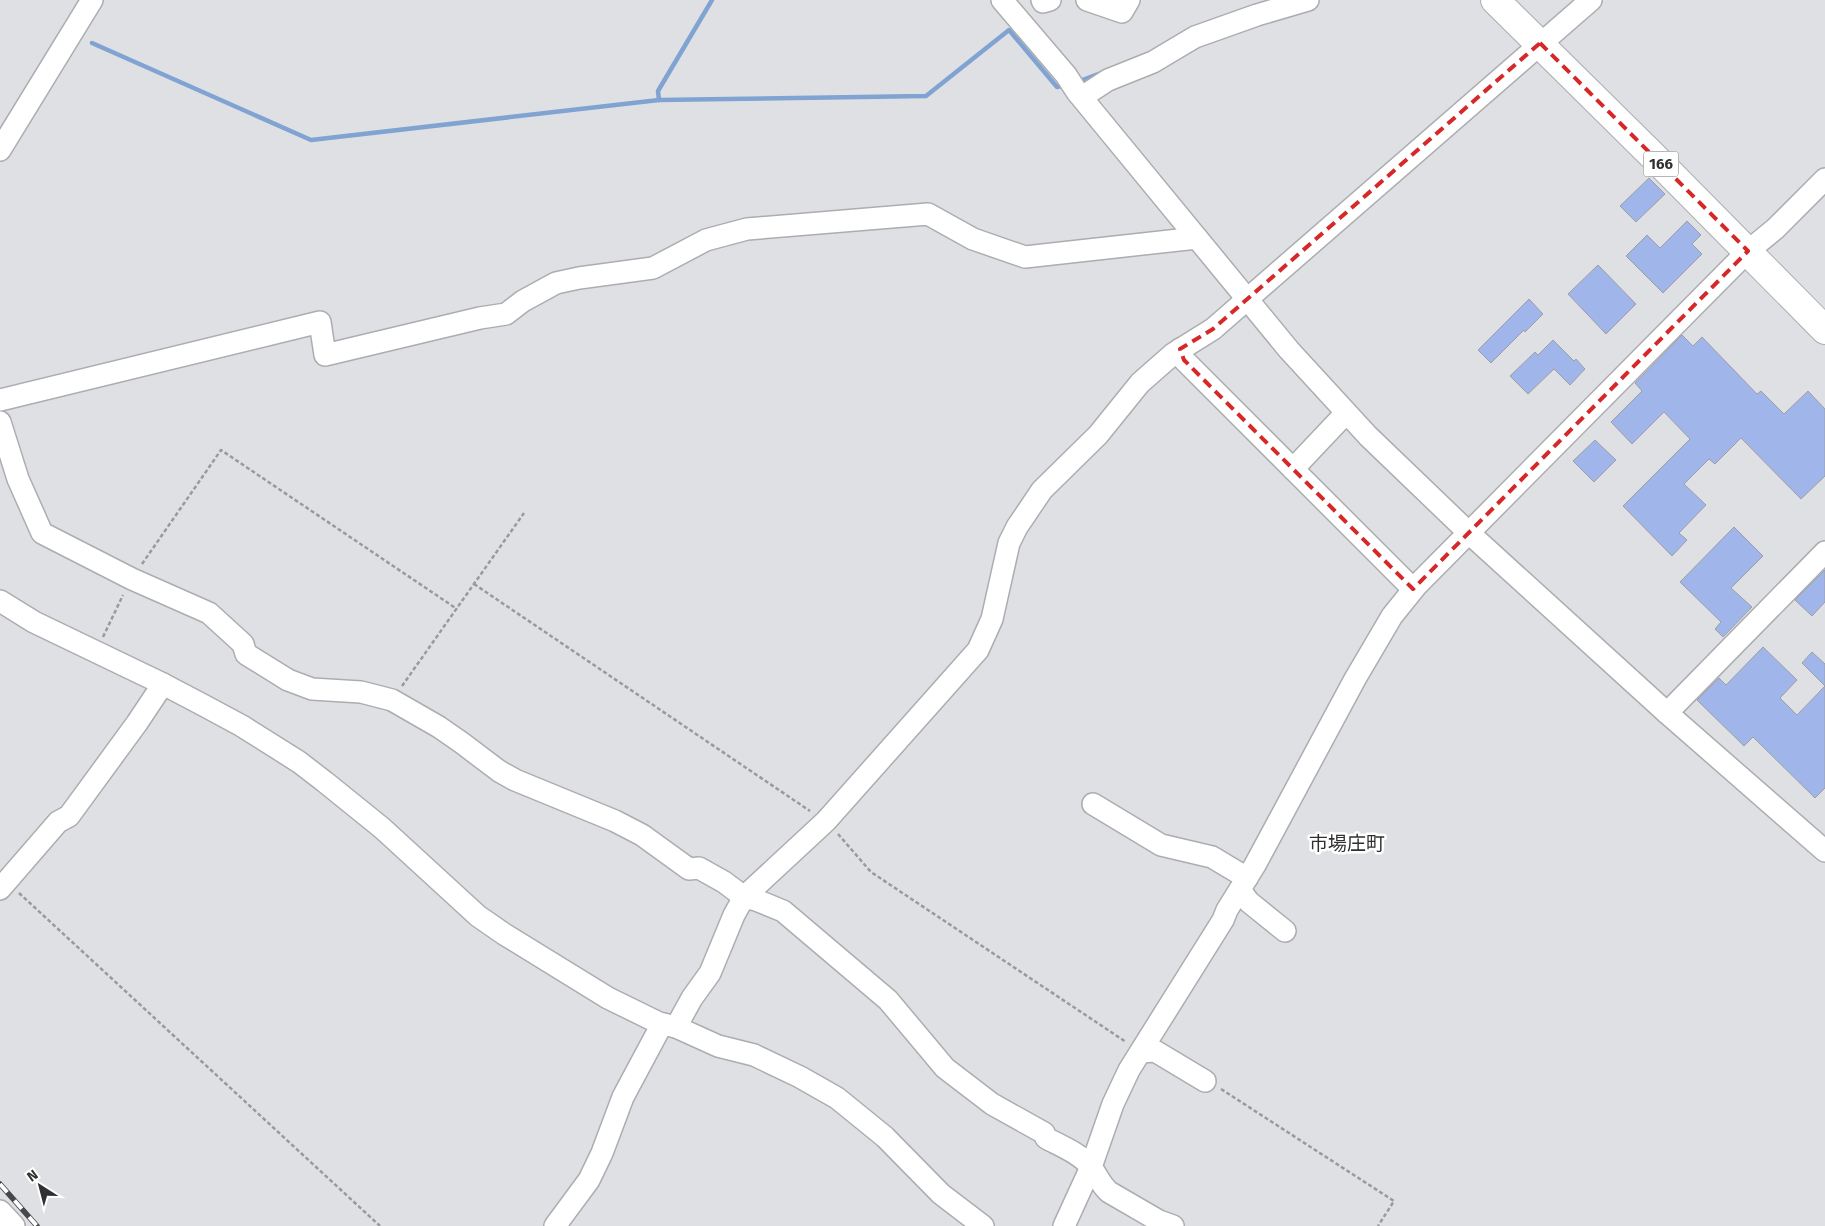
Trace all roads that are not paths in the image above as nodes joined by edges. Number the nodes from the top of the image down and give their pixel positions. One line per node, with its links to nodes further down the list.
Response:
1 (92, 0): 12 (street)
2 (1002, 0): 11 (street)
3 (1042, 0): 4 (street)
4 (1050, 0)
5 (1087, 0): 6 (street)
6 (1129, 0)
7 (1308, 0): 11 (street)
8 (1494, 0): 10 (highway, 166)
9 (1591, 0): 10 (street)
10 (1540, 43): 15 (highway, 166); 16 (street)
11 (1075, 88): 14 (street)
12 (0, 150)
13 (1825, 179): 15 (street)
14 (1197, 238): 16 (street); 19 (street)
15 (1748, 251): 17 (highway, 166); 23 (street)
16 (1247, 299): 18 (street); 20 (street)
17 (1825, 330)
18 (1180, 350): 22 (street); 33 (street)
19 (0, 400)
20 (1346, 413): 22 (street); 23 (street)
21 (0, 422): 33 (street)
22 (1293, 469): 25 (street)
23 (1468, 533): 25 (street); 28 (street)
24 (1825, 552): 28 (street)
25 (1413, 590): 32 (street)
26 (0, 601): 27 (street)
27 (162, 684): 31 (street); 35 (street)
28 (1667, 713): 30 (street)
29 (1093, 804): 32 (street)
30 (1825, 851)
31 (2, 882)
32 (1243, 884): 34 (street); 36 (street)
33 (744, 897): 35 (street); 38 (street)
34 (1285, 931)
35 (669, 1026): 41 (street); 42 (street)
36 (1141, 1052): 37 (street); 38 (street)
37 (1205, 1082)
38 (1092, 1167): 43 (street); 44 (street)
39 (0, 1211): 40 (street)
40 (14, 1226)
41 (554, 1226)
42 (983, 1226)
43 (1064, 1226)
44 (1173, 1226)

